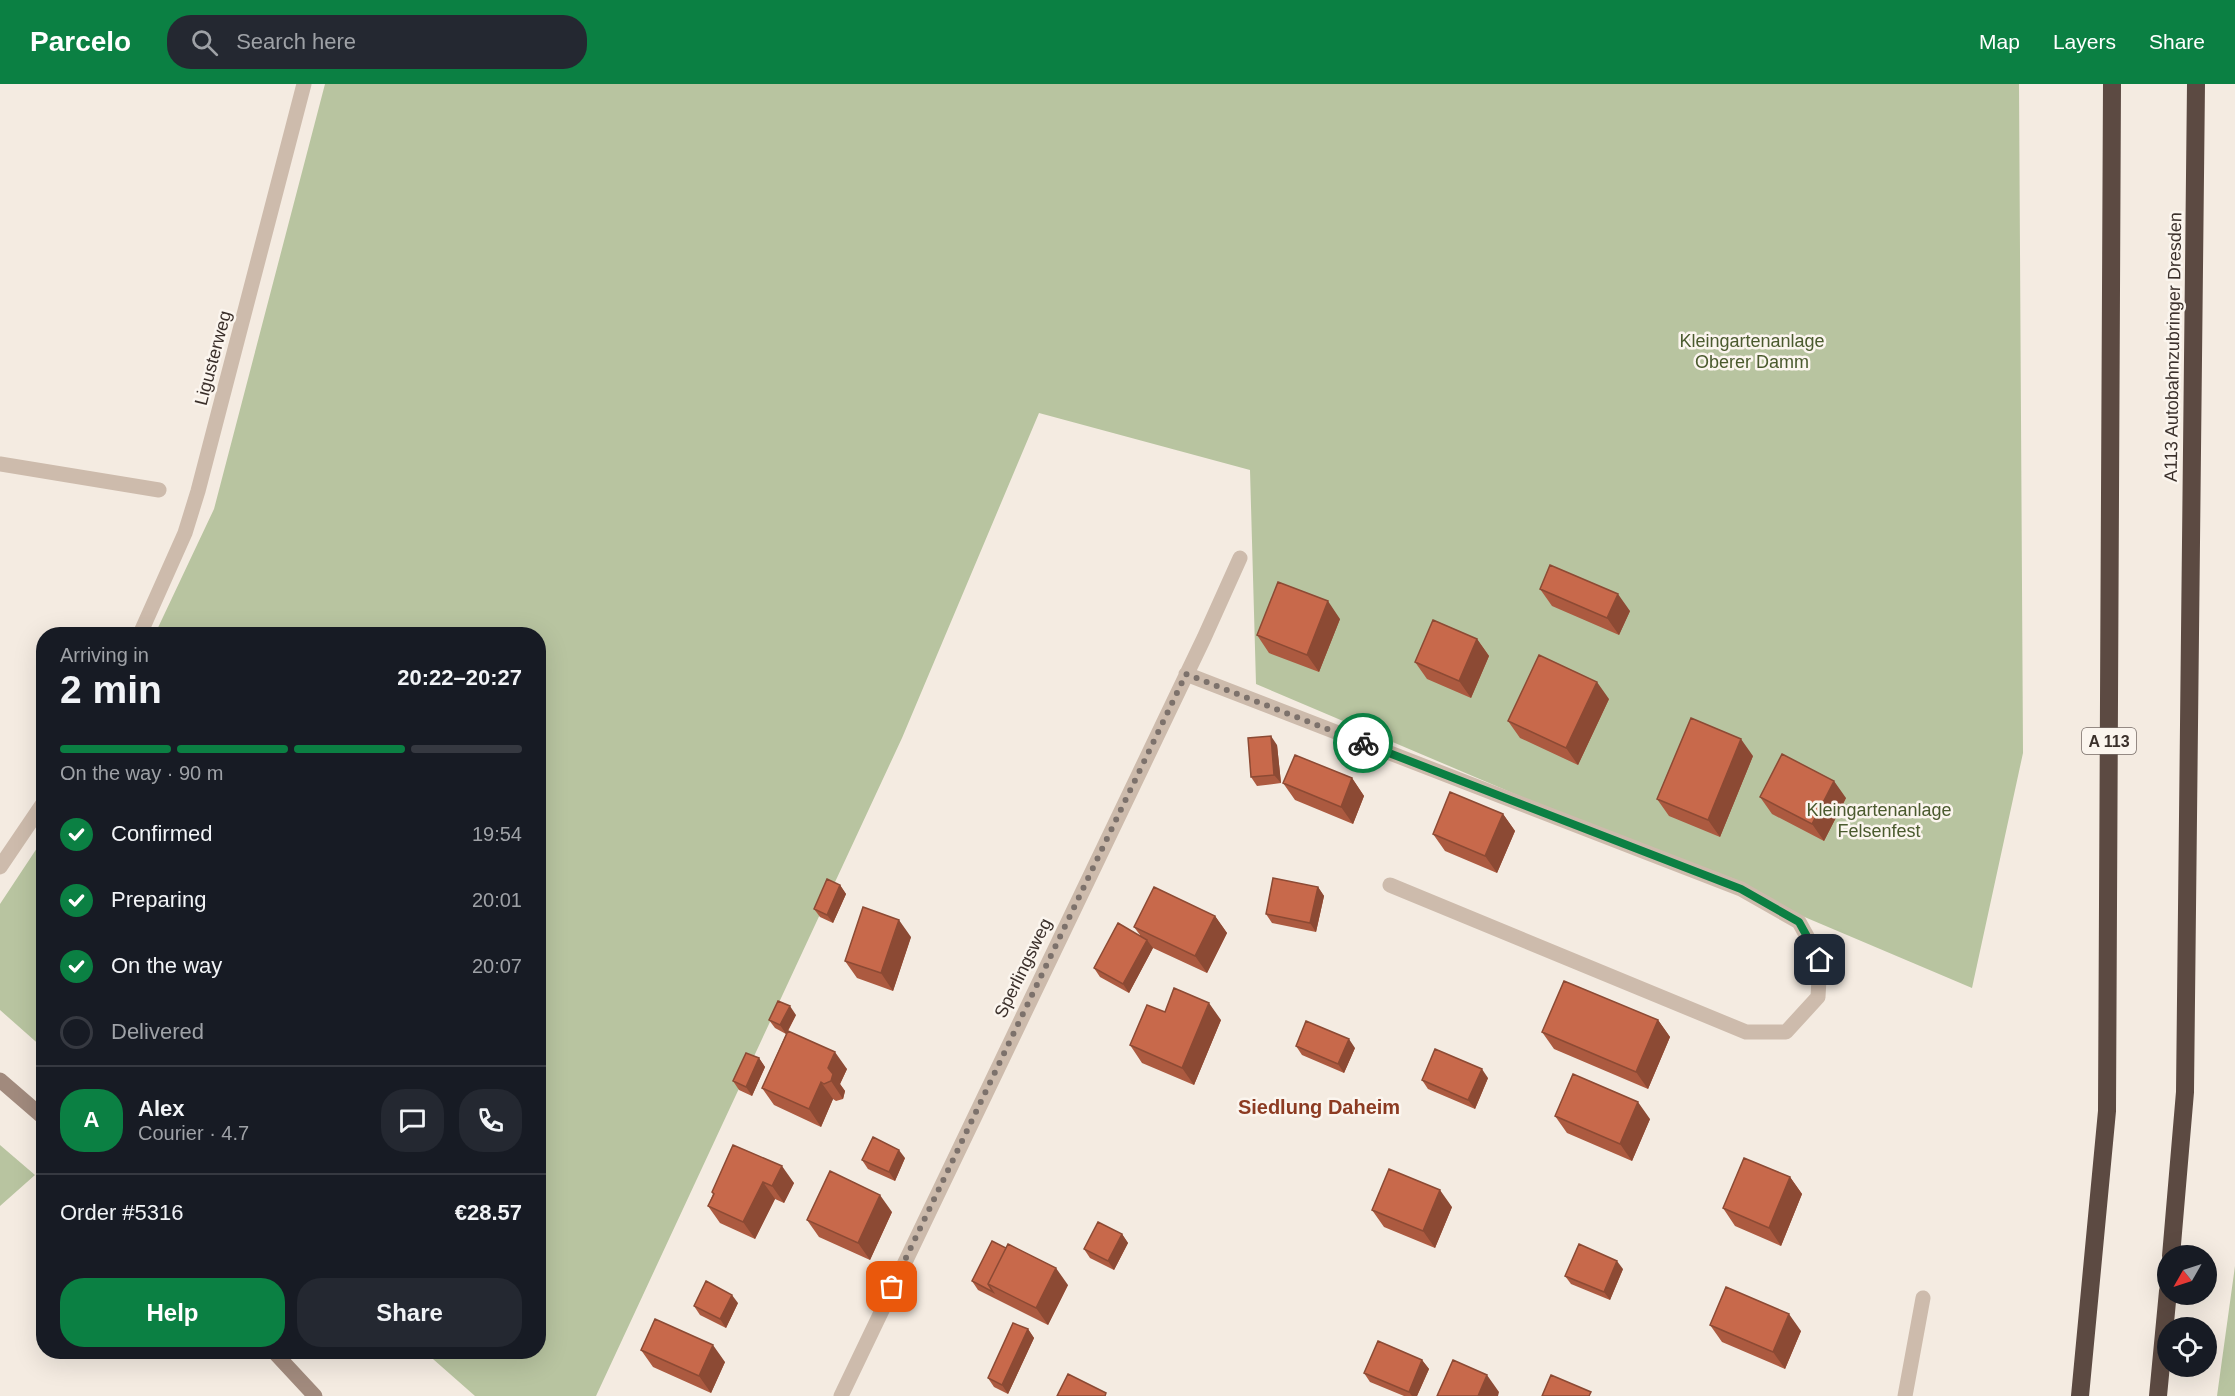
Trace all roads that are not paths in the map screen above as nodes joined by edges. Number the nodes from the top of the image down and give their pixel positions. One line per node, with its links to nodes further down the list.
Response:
1 (304, 84): 7 (street, Ligusterweg)
2 (2112, 84): 21 (highway, A 113)
3 (2196, 84): 14 (highway, A113 Autobahnzubringer Dresden)
4 (0, 465): 5 (street)
5 (159, 490)
6 (1240, 558): 8 (street, Sperlingsweg)
7 (143, 627)
8 (1186, 674): 11 (street); 19 (street, Sperlingsweg)
9 (36, 814): 10 (street)
10 (0, 867)
11 (1390, 885)
12 (0, 1080): 13 (main road)
13 (36, 1111)
14 (2172, 1245)
15 (1923, 1298): 20 (street)
16 (2167, 1305): 22 (highway)
17 (281, 1359): 18 (main road)
18 (315, 1396)
19 (841, 1396)
20 (1905, 1396)
21 (2080, 1396)
22 (2158, 1396)

